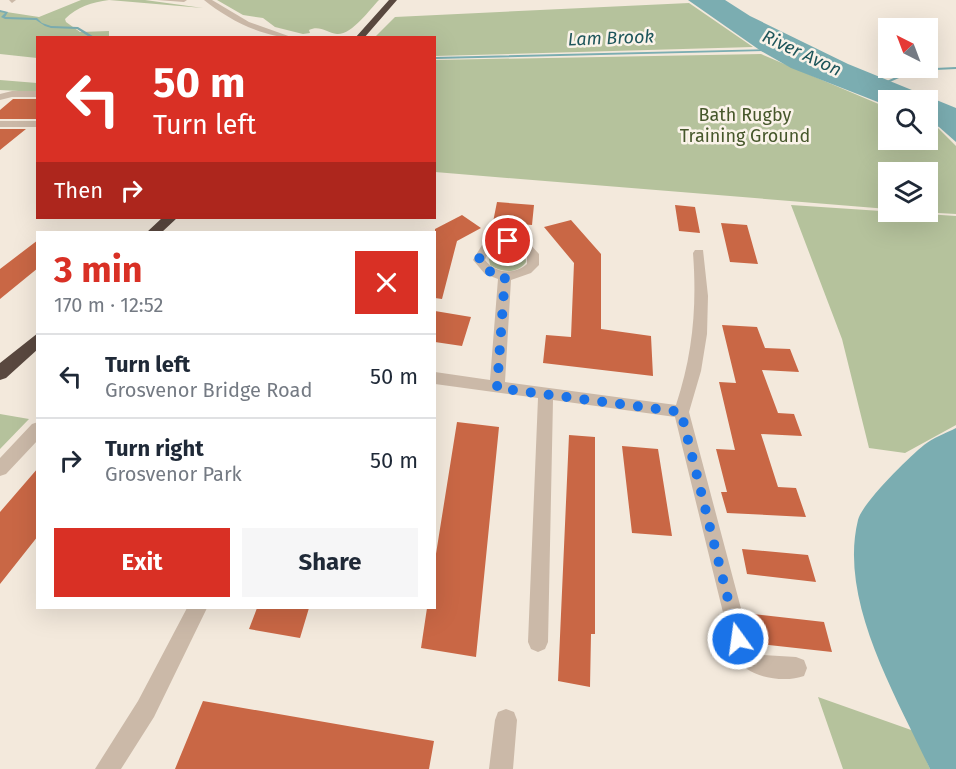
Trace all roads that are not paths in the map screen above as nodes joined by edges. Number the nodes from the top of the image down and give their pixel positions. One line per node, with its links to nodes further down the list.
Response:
1 (160, 0): 2 (street)
2 (184, 0)
3 (207, 0): 5 (street)
4 (393, 0): 6 (highway)
5 (285, 36)
6 (361, 36)
7 (36, 94): 8 (street)
8 (0, 97)
9 (1, 124): 10 (street)
10 (36, 124)
11 (169, 219): 12 (highway)
12 (155, 231)
13 (699, 253): 20 (street)
14 (505, 276): 18 (street)
15 (36, 341): 16 (highway)
16 (0, 373)
17 (436, 378): 18 (street)
18 (497, 388): 19 (street)
19 (546, 393): 20 (street); 24 (street)
20 (681, 412): 25 (street)
21 (36, 431): 22 (street)
22 (0, 469)
23 (196, 609): 27 (street)
24 (538, 642)
25 (796, 668)
26 (506, 720): 28 (street)
27 (106, 769)
28 (501, 769)

